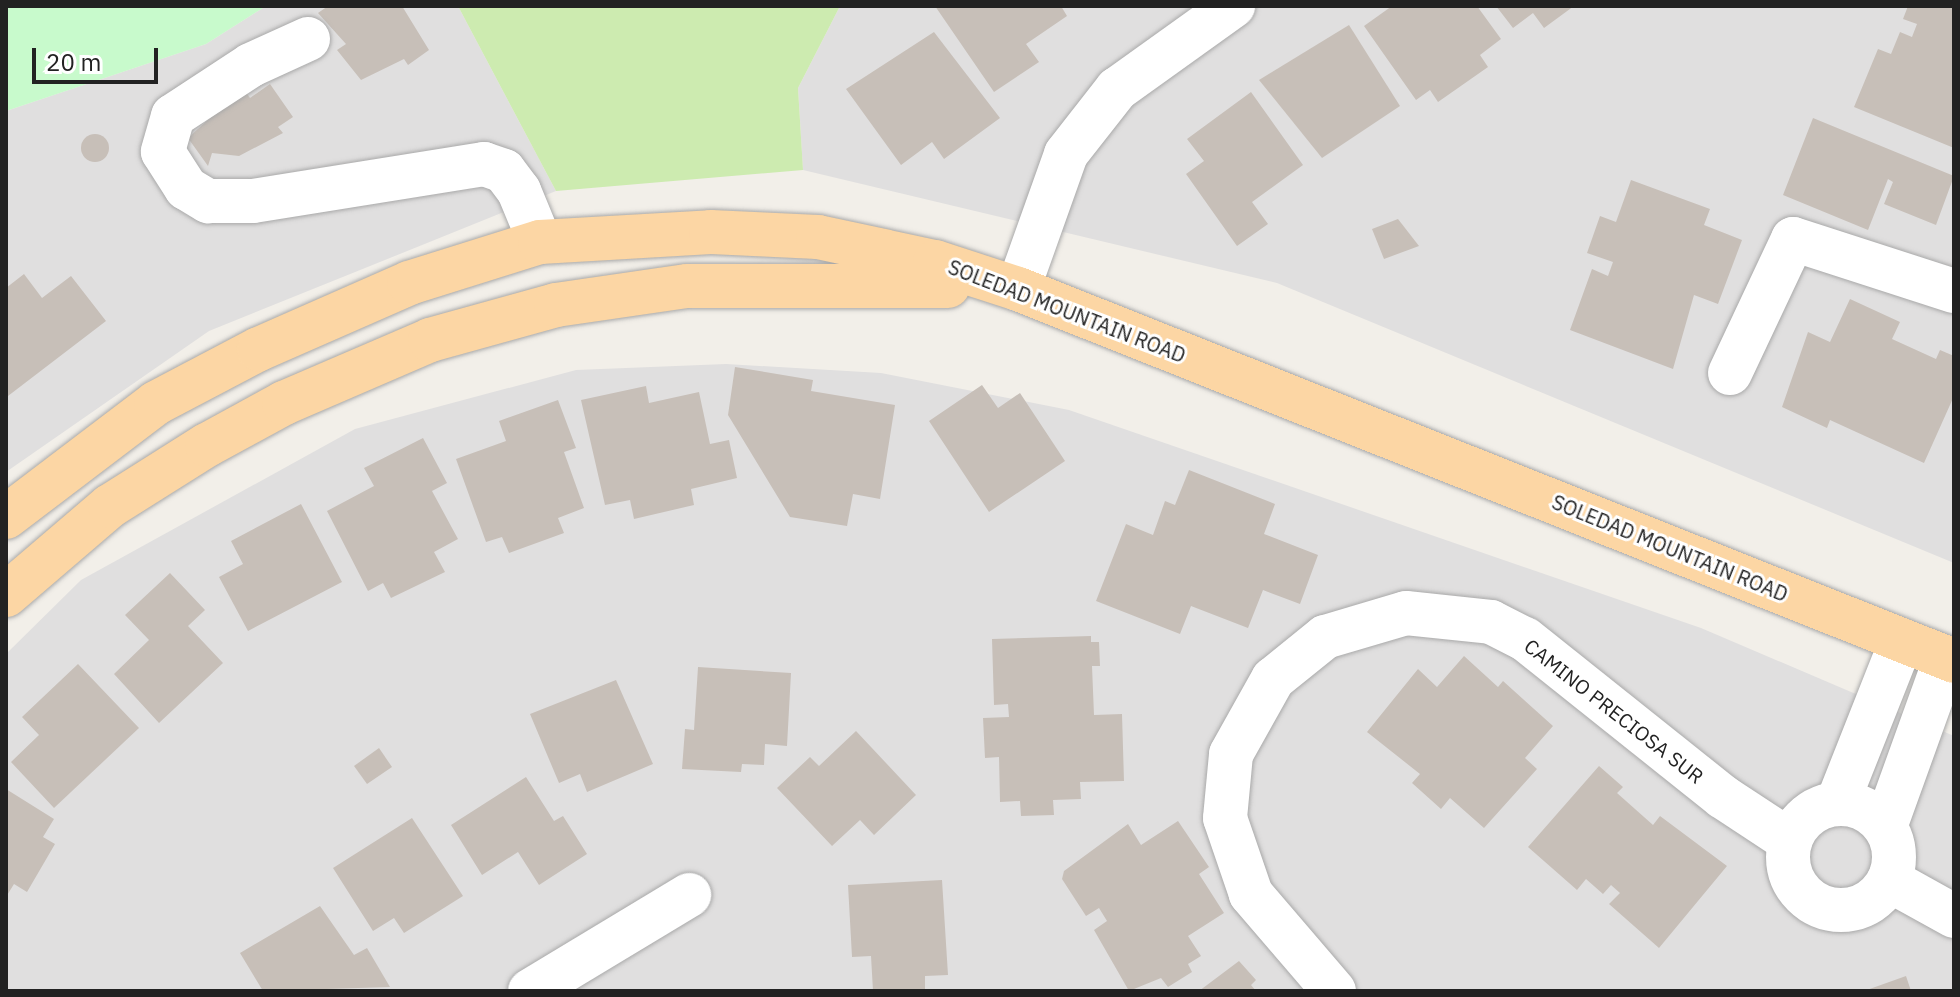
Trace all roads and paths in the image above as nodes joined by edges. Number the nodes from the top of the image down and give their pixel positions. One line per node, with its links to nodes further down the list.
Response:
1 (1233, 6): 5 (street)
2 (308, 39): 3 (street)
3 (540, 242): 5 (main road, SOLEDAD MOUNTAIN ROAD); 7 (main road, SOLEDAD MOUNTAIN ROAD)
4 (1952, 285): 6 (street)
5 (1018, 289): 8 (main road); 9 (main road, SOLEDAD MOUNTAIN ROAD)
6 (1730, 373)
7 (6, 517)
8 (6, 595)
9 (1902, 640): 10 (main road, SOLEDAD MOUNTAIN ROAD); 11 (street)
10 (1950, 659): 12 (street)
11 (1837, 804): 12 (street); 13 (street)
12 (1885, 827): 14 (street)
13 (1790, 841): 14 (street); 18 (street, CAMINO PRECIOSA SUR)
14 (1889, 880): 16 (street)
15 (689, 895): 17 (street)
16 (1954, 916)
17 (530, 991)
18 (1334, 991)

